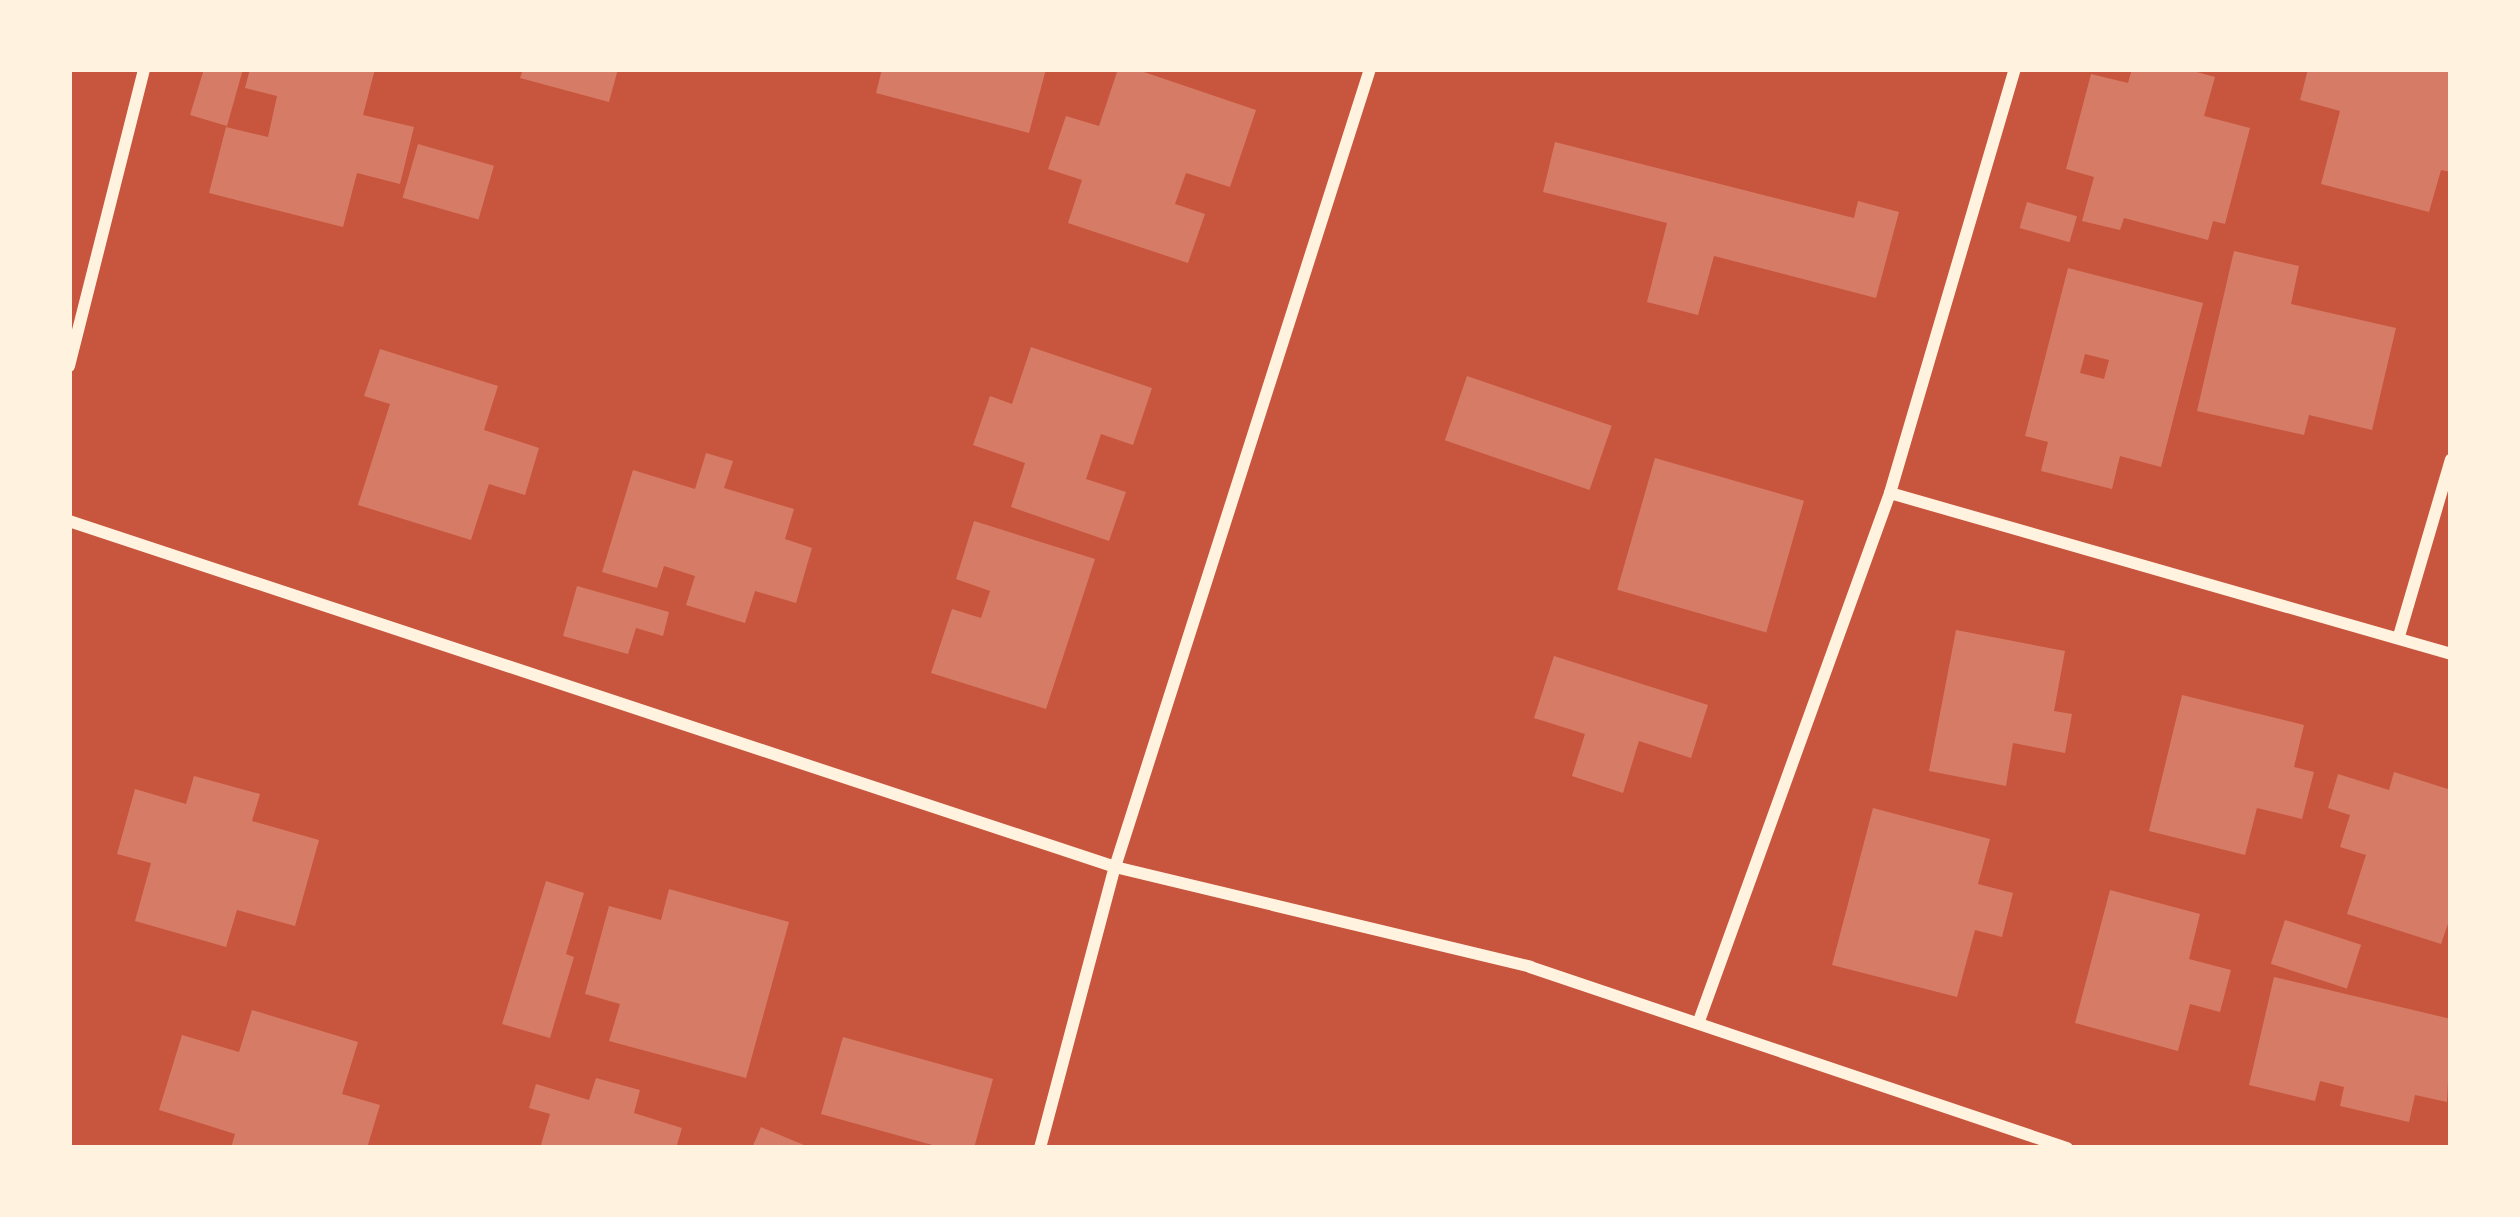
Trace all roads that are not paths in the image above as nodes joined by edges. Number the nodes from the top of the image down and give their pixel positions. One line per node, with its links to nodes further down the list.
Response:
1 (144, 69): 4 (street)
2 (1370, 69): 10 (street)
3 (2015, 69): 6 (street)
4 (69, 366)
5 (2451, 459): 8 (street)
6 (1890, 494): 8 (street); 11 (street)
7 (69, 520): 10 (street)
8 (2399, 636): 9 (street)
9 (2451, 654)
10 (1115, 867): 11 (street); 12 (street)
11 (1699, 1021): 13 (street)
12 (1040, 1148)
13 (2067, 1148)

